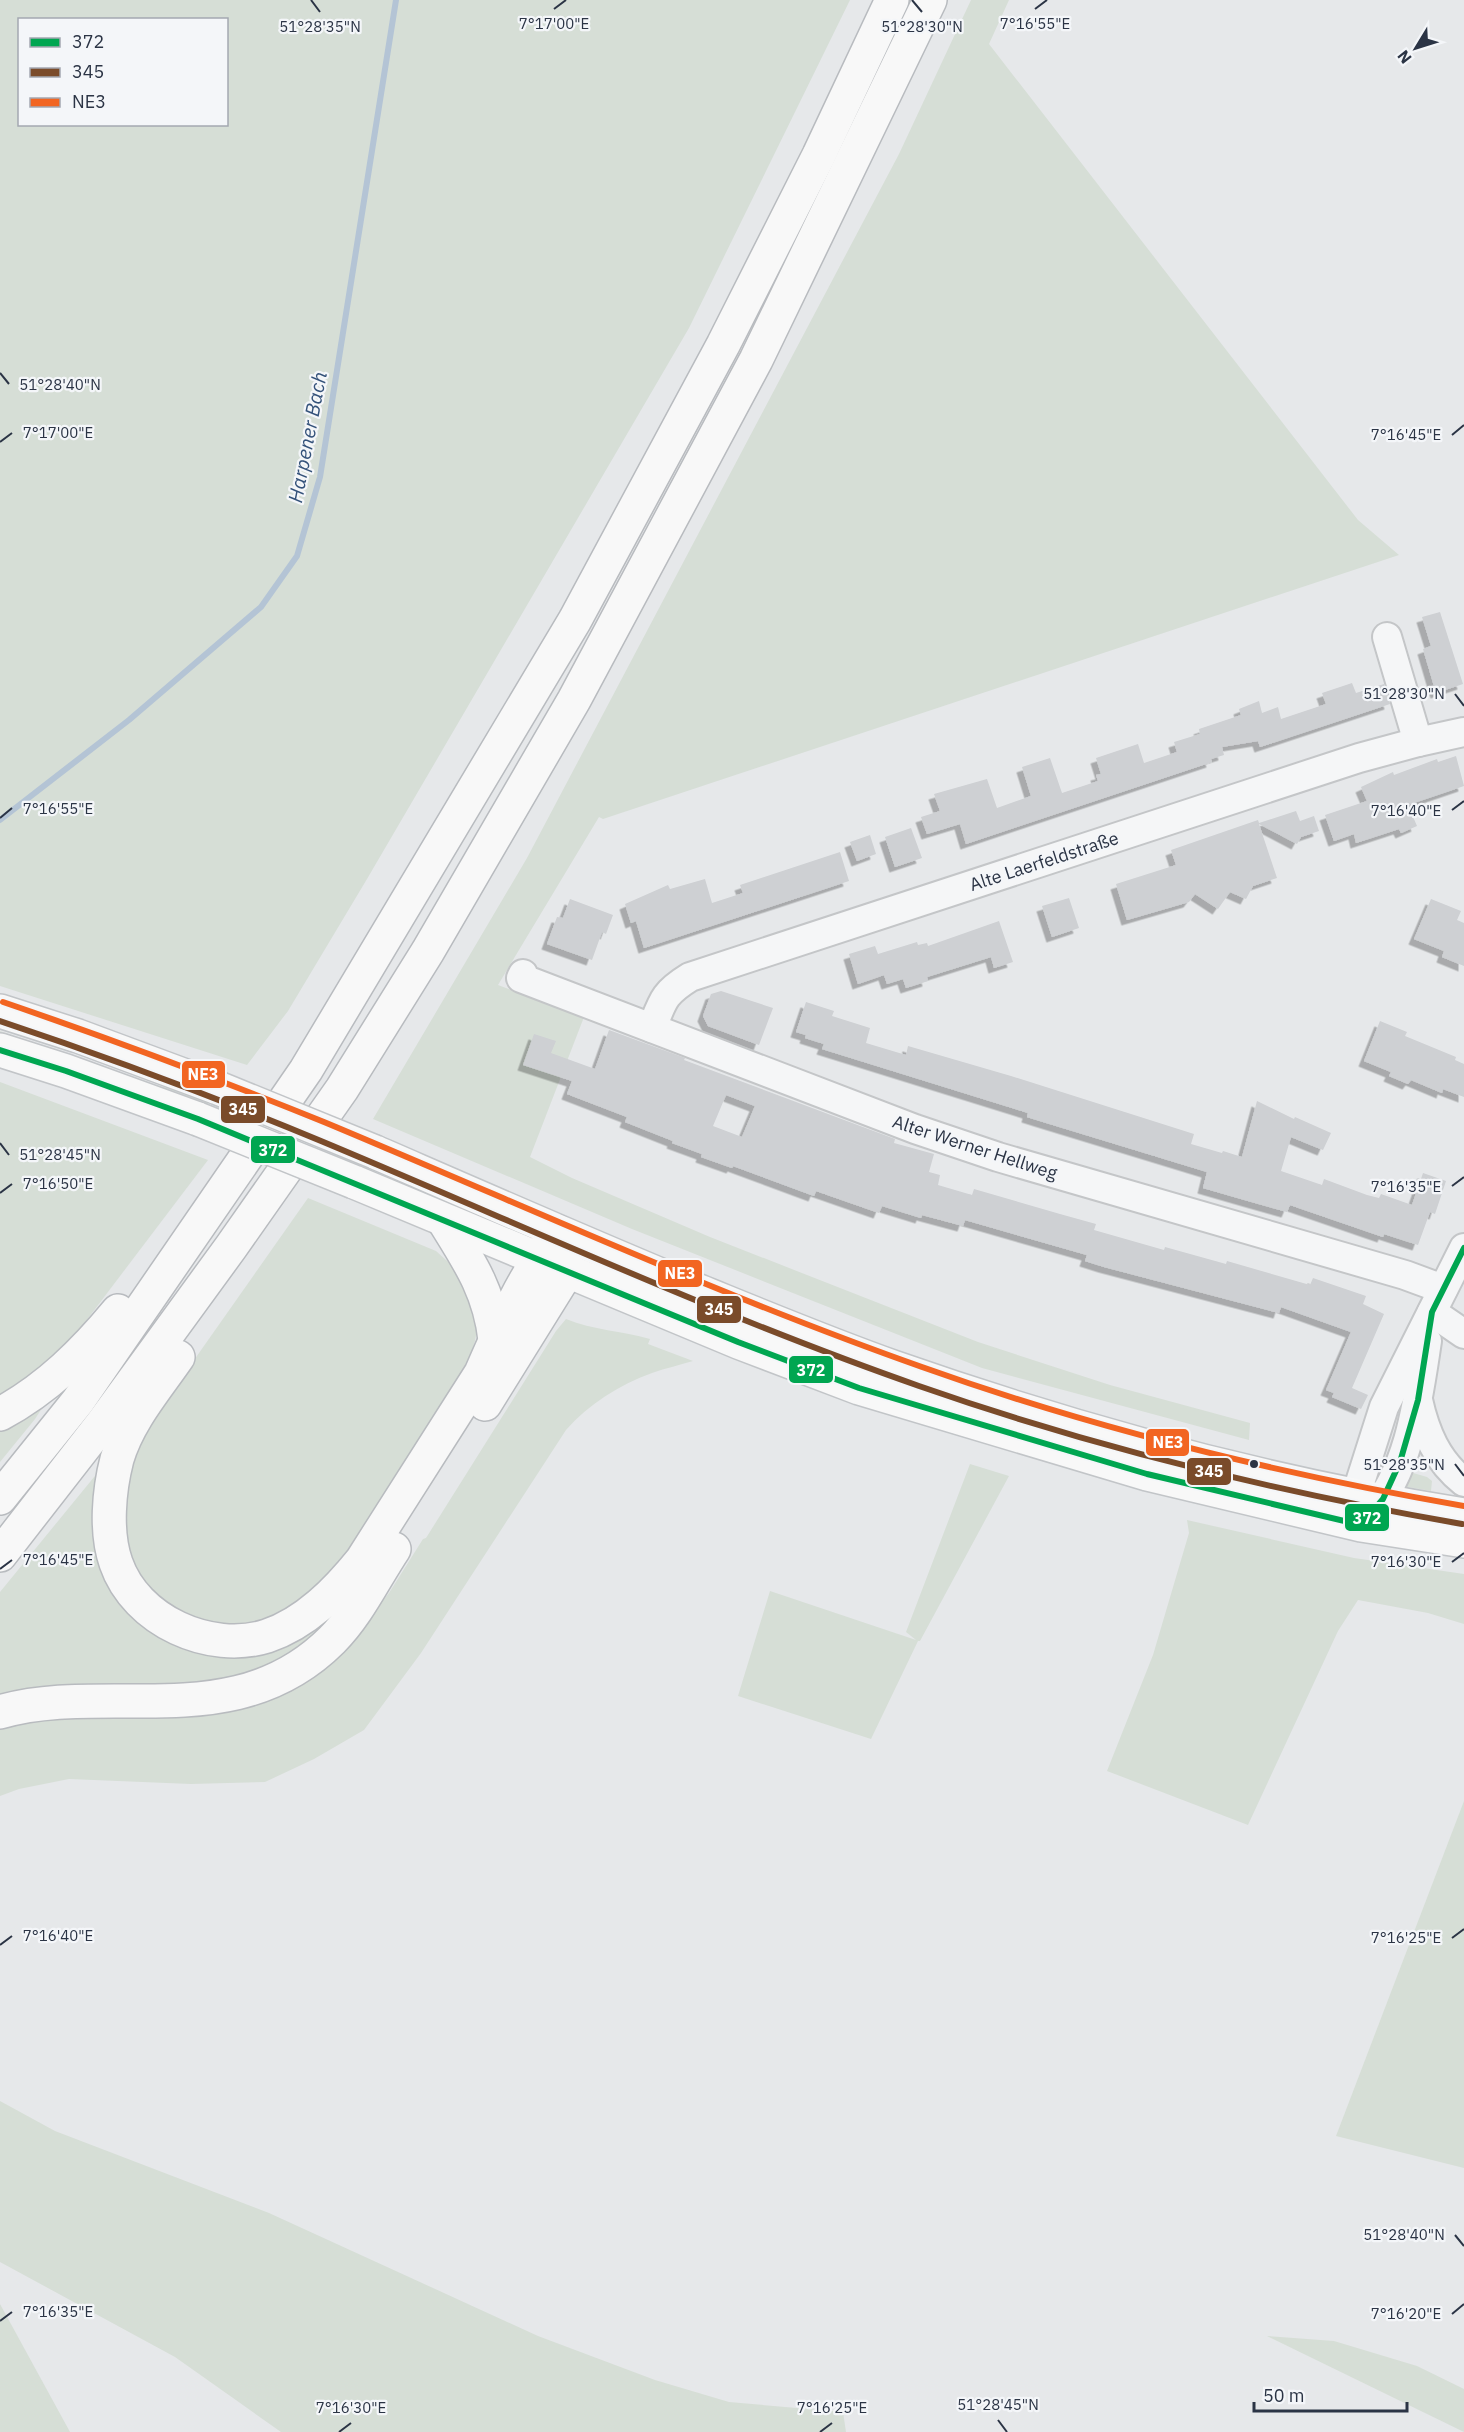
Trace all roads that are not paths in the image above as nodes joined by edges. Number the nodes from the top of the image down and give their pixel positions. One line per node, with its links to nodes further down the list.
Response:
1 (892, 0): 10 (main road)
2 (930, 0): 13 (main road)
3 (1387, 637): 5 (street)
4 (1464, 732): 5 (street, Alte Laerfeldstraße)
5 (1418, 741): 8 (street, Alte Laerfeldstraße)
6 (523, 974): 8 (street, Alter Werner Hellweg)
7 (0, 1011): 12 (main road, bridge)
8 (652, 1028): 17 (street, Alter Werner Hellweg)
9 (0, 1050): 11 (main road, bridge)
10 (306, 1070): 21 (main road); 23 (main road)
11 (444, 1221): 15 (main road); 19 (main road)
12 (557, 1232): 15 (main road); 16 (main road); 24 (main road)
13 (231, 1247): 19 (main road); 27 (main road)
14 (1464, 1248): 17 (street)
15 (537, 1259): 16 (main road); 19 (main road)
16 (567, 1272): 24 (main road); 28 (main road)
17 (1437, 1300): 18 (street, Alter Werner Hellweg); 20 (street); 24 (street)
18 (1464, 1334)
19 (495, 1340)
20 (1418, 1400): 22 (street); 24 (street)
21 (0, 1414)
22 (1464, 1482)
23 (0, 1498)
24 (1367, 1506): 25 (main road); 26 (main road)
25 (1464, 1515)
26 (1464, 1541)
27 (0, 1555)
28 (0, 1712)

